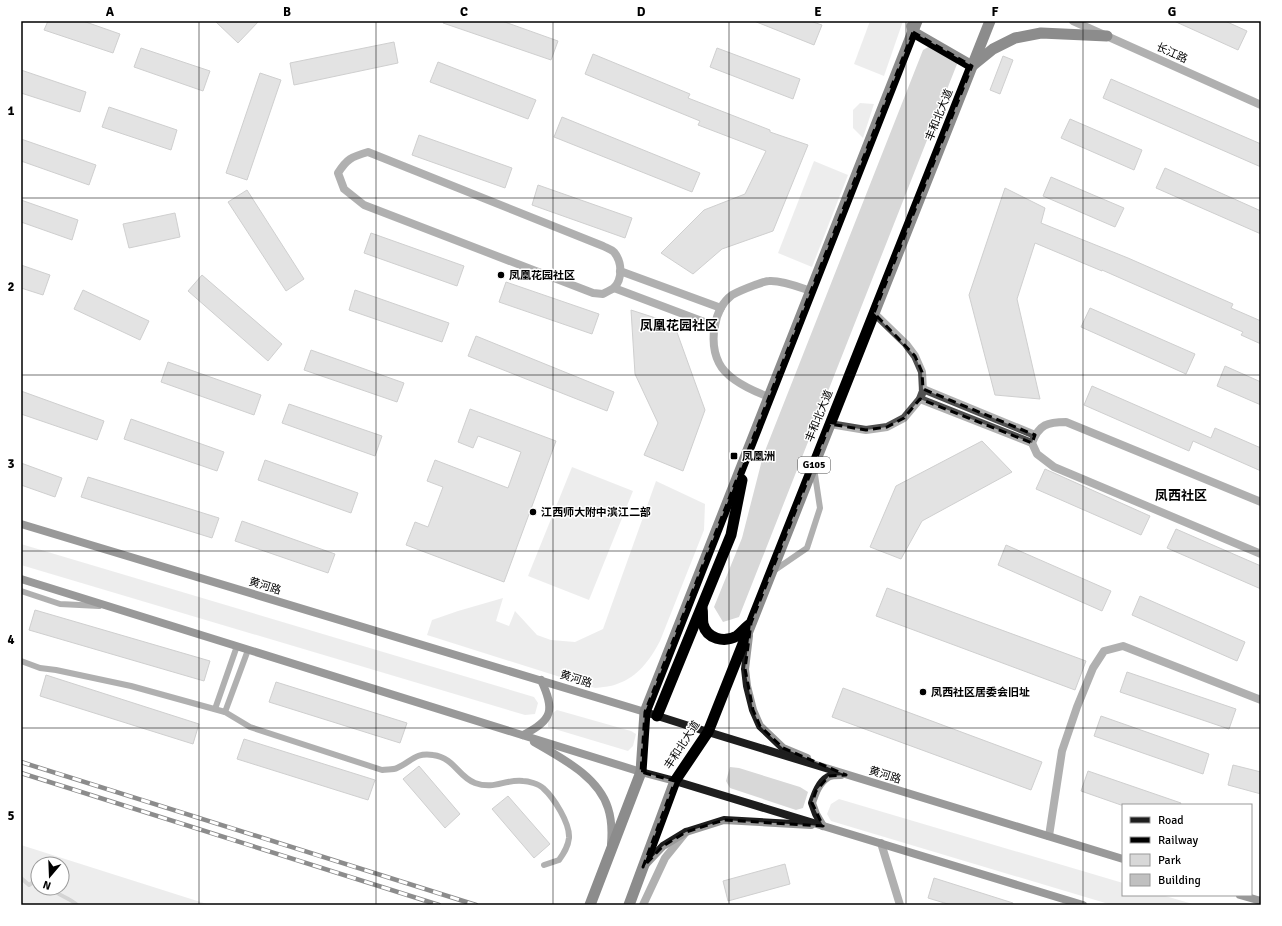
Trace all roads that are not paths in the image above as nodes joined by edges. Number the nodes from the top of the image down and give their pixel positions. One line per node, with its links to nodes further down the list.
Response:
1 (917, 21): 4 (highway)
2 (990, 21): 6 (highway, 丰和北大道 / G105)
3 (1073, 21): 5 (street, 长江路)
4 (912, 27): 6 (highway); 10 (highway)
5 (1107, 36): 6 (highway); 7 (street, 长江路)
6 (972, 66): 12 (highway, 丰和北大道 / G105)
7 (1261, 105)
8 (620, 271): 9 (street); 9 (street); 11 (street)
9 (614, 288): 13 (street)
10 (811, 291): 11 (street); 15 (highway)
11 (721, 308): 13 (street)
12 (874, 313): 14 (street); 17 (highway, 丰和北大道 / G105)
13 (715, 326): 15 (street)
14 (923, 389): 16 (street); 18 (street)
15 (769, 396): 20 (highway)
16 (920, 399): 17 (street); 19 (street)
17 (830, 424): 21 (highway, 丰和北大道 / G105)
18 (1035, 435): 19 (street); 22 (street)
19 (1032, 443): 24 (street)
20 (748, 450): 28 (highway); 38 (highway)
21 (814, 466): 25 (highway, 丰和北大道 / G105); 25 (lane)
22 (1261, 502)
23 (21, 524): 34 (main road, 黄河路)
24 (1261, 554)
25 (771, 573): 30 (highway, 丰和北大道 / G105)
26 (21, 579): 29 (main road)
27 (21, 591): 29 (lane)
28 (702, 605): 30 (highway); 39 (highway)
29 (107, 606): 31 (main road)
30 (751, 623): 40 (highway, 丰和北大道 / G105); 43 (main road)
31 (236, 646): 32 (main road); 36 (lane)
32 (248, 650): 37 (lane); 41 (main road)
33 (21, 662): 36 (lane)
34 (541, 680): 38 (main road, 黄河路); 41 (main road)
35 (1261, 700): 47 (street)
36 (214, 709): 37 (lane)
37 (225, 712): 51 (lane)
38 (645, 712): 39 (main road, 黄河路); 42 (highway)
39 (657, 716): 40 (main road, 黄河路)
40 (708, 732): 43 (main road, 黄河路); 44 (highway, 丰和北大道 / G105)
41 (523, 735): 42 (main road); 49 (main road)
42 (641, 772): 44 (main road); 49 (highway)
43 (846, 775): 45 (main road); 47 (main road, 黄河路)
44 (675, 781): 45 (main road); 52 (highway, 丰和北大道 / G105)
45 (824, 826): 46 (main road); 48 (main road)
46 (686, 832): 52 (main road); 57 (street)
47 (1049, 836): 50 (main road, 黄河路)
48 (881, 843): 58 (street); 59 (main road)
49 (611, 850): 55 (highway)
50 (1122, 859)
51 (544, 865)
52 (643, 867): 56 (highway, 丰和北大道 / G105)
53 (1244, 896): 54 (main road)
54 (1261, 901)
55 (590, 905)
56 (630, 905)
57 (643, 905)
58 (900, 905)
59 (1083, 905)

